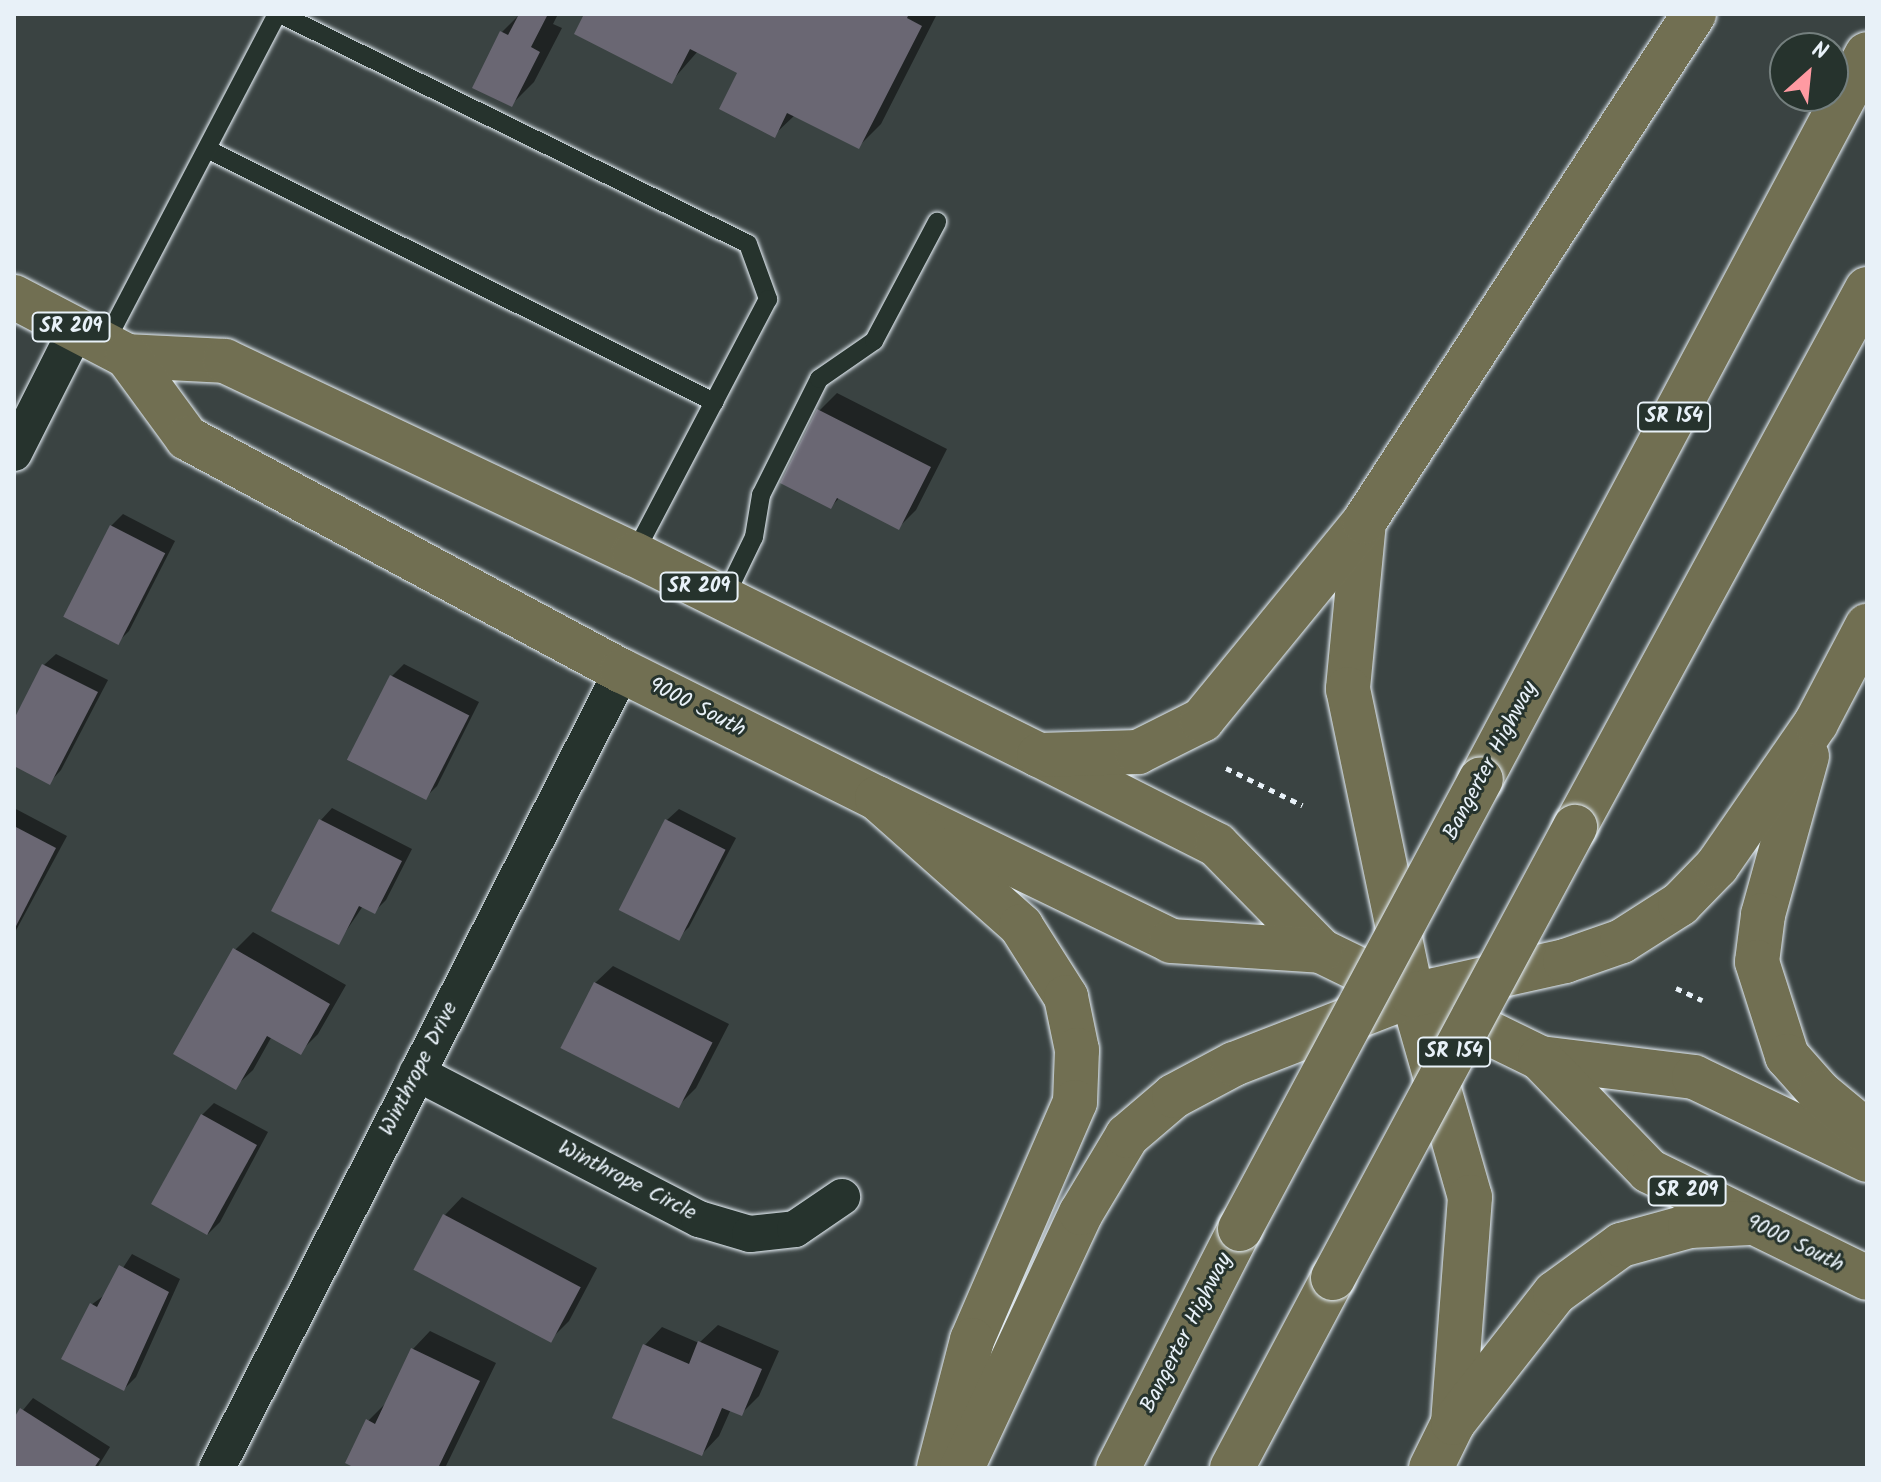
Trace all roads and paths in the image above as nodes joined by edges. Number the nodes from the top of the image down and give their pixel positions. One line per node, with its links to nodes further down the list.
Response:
1 (279, 14): 4 (lane); 9 (lane)
2 (1694, 14): 11 (main road)
3 (1867, 54): 36 (main road, Bangerter Highway / SR 154, bridge)
4 (207, 149): 8 (lane); 9 (lane)
5 (937, 222): 13 (lane)
6 (1867, 289): 37 (main road, SR 154, bridge)
7 (14, 297): 8 (main road, 9000 South / SR 209)
8 (102, 344): 10 (street); 12 (main road, 9000 South / SR 209); 15 (main road, 9000 South / SR 209)
9 (714, 402): 12 (lane)
10 (14, 453)
11 (1364, 522): 17 (main road); 23 (main road)
12 (634, 554): 13 (main road, 9000 South / SR 209)
13 (724, 599): 17 (main road, 9000 South / SR 209)
14 (1867, 626): 16 (main road)
15 (622, 671): 19 (main road, 9000 South / SR 209); 26 (street, Winthrope Drive)
16 (1816, 723): 23 (main road); 27 (main road)
17 (1039, 755): 21 (main road, 9000 South / SR 209)
18 (1226, 768): 20 (path)
19 (877, 798): 21 (main road, 9000 South / SR 209); 34 (main road)
20 (1302, 805)
21 (1321, 951): 23 (main road, 9000 South / SR 209)
22 (1676, 988): 24 (path)
23 (1412, 995): 25 (main road, 9000 South / SR 209); 32 (main road); 35 (main road)
24 (1702, 1000)
25 (1540, 1058): 28 (main road, 9000 South / SR 209); 30 (main road, 9000 South / SR 209)
26 (417, 1073): 29 (street, Winthrope Circle); 33 (street, Winthrope Drive)
27 (1867, 1132)
28 (1867, 1160)
29 (842, 1197)
30 (1750, 1223): 31 (main road, 9000 South / SR 209); 32 (main road)
31 (1867, 1278)
32 (1453, 1423): 38 (main road)
33 (217, 1468)
34 (939, 1468)
35 (962, 1468)
36 (1118, 1468)
37 (1232, 1468)
38 (1431, 1468)

